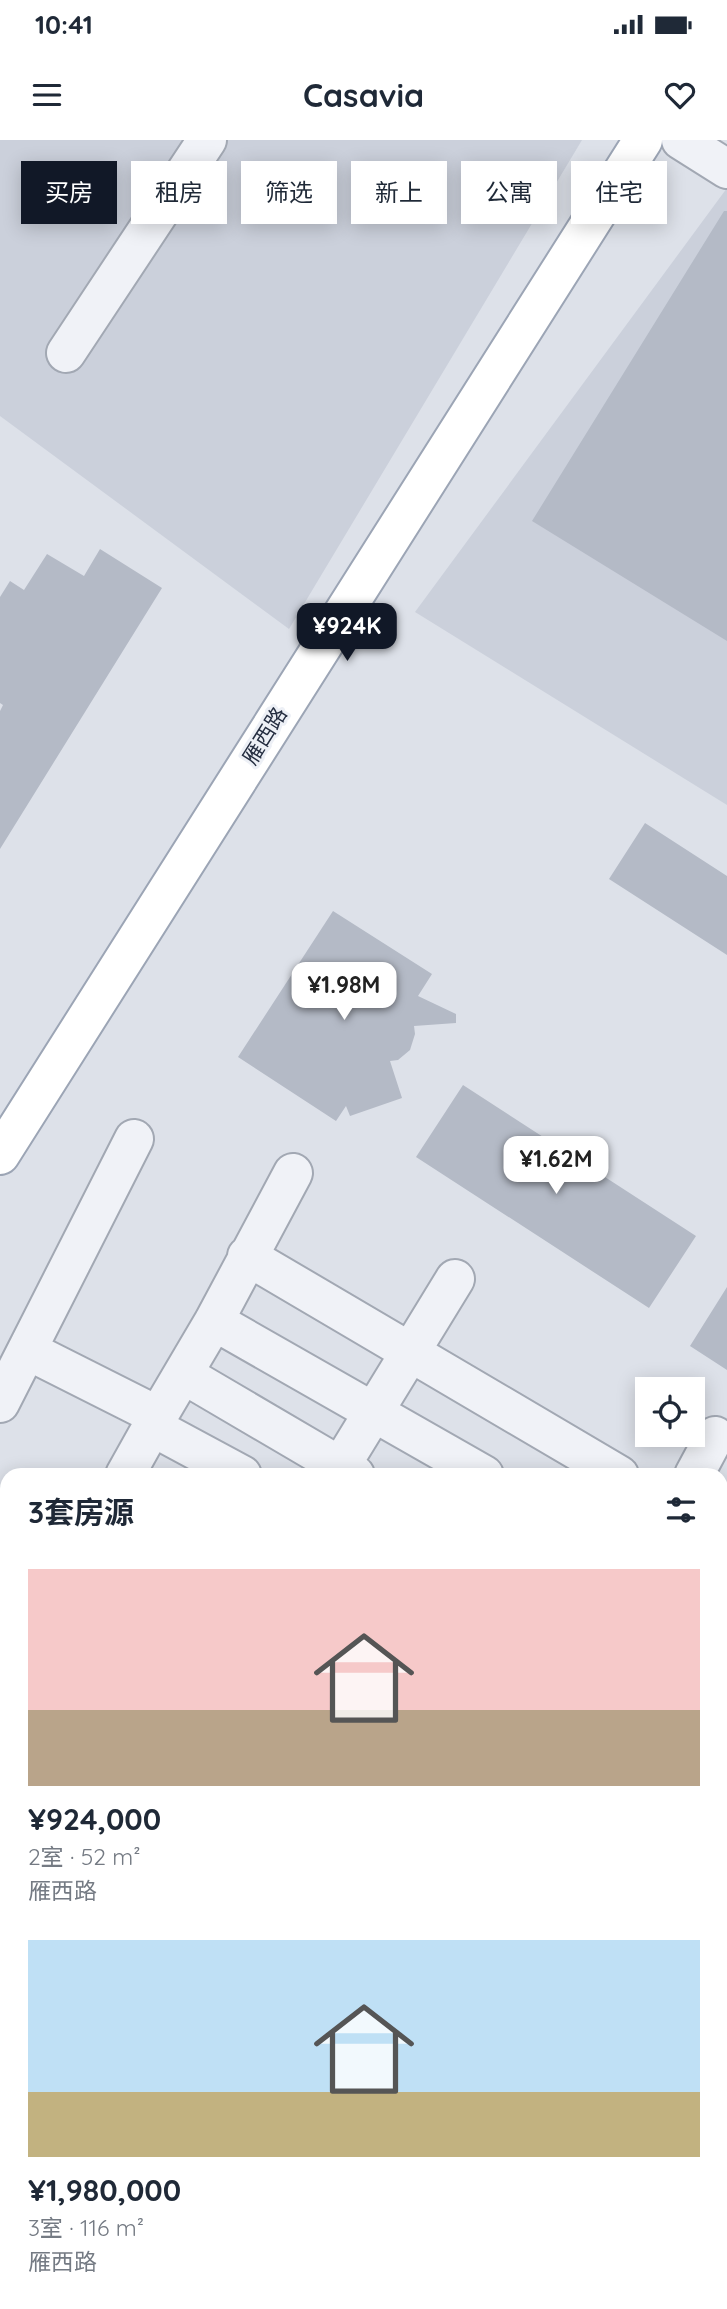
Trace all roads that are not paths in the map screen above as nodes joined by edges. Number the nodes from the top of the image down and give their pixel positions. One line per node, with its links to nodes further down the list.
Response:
1 (207, 140): 5 (street)
2 (643, 140): 7 (main road, 雁西路)
3 (681, 140): 4 (street)
4 (727, 169)
5 (66, 353)
6 (134, 1139): 12 (street)
7 (0, 1155)
8 (293, 1173): 9 (street)
9 (247, 1256): 11 (street); 13 (street)
10 (455, 1279): 13 (street)
11 (214, 1321): 14 (street); 16 (street)
12 (27, 1350): 15 (street); 17 (street)
13 (409, 1353): 16 (street); 24 (street)
14 (183, 1374): 17 (street); 21 (street)
15 (0, 1403)
16 (373, 1412): 22 (street); 23 (street)
17 (154, 1421): 19 (street); 20 (street)
18 (715, 1436): 25 (street)
19 (129, 1468)
20 (231, 1468)
21 (336, 1468)
22 (345, 1468)
23 (472, 1468)
24 (607, 1468)
25 (698, 1468)

